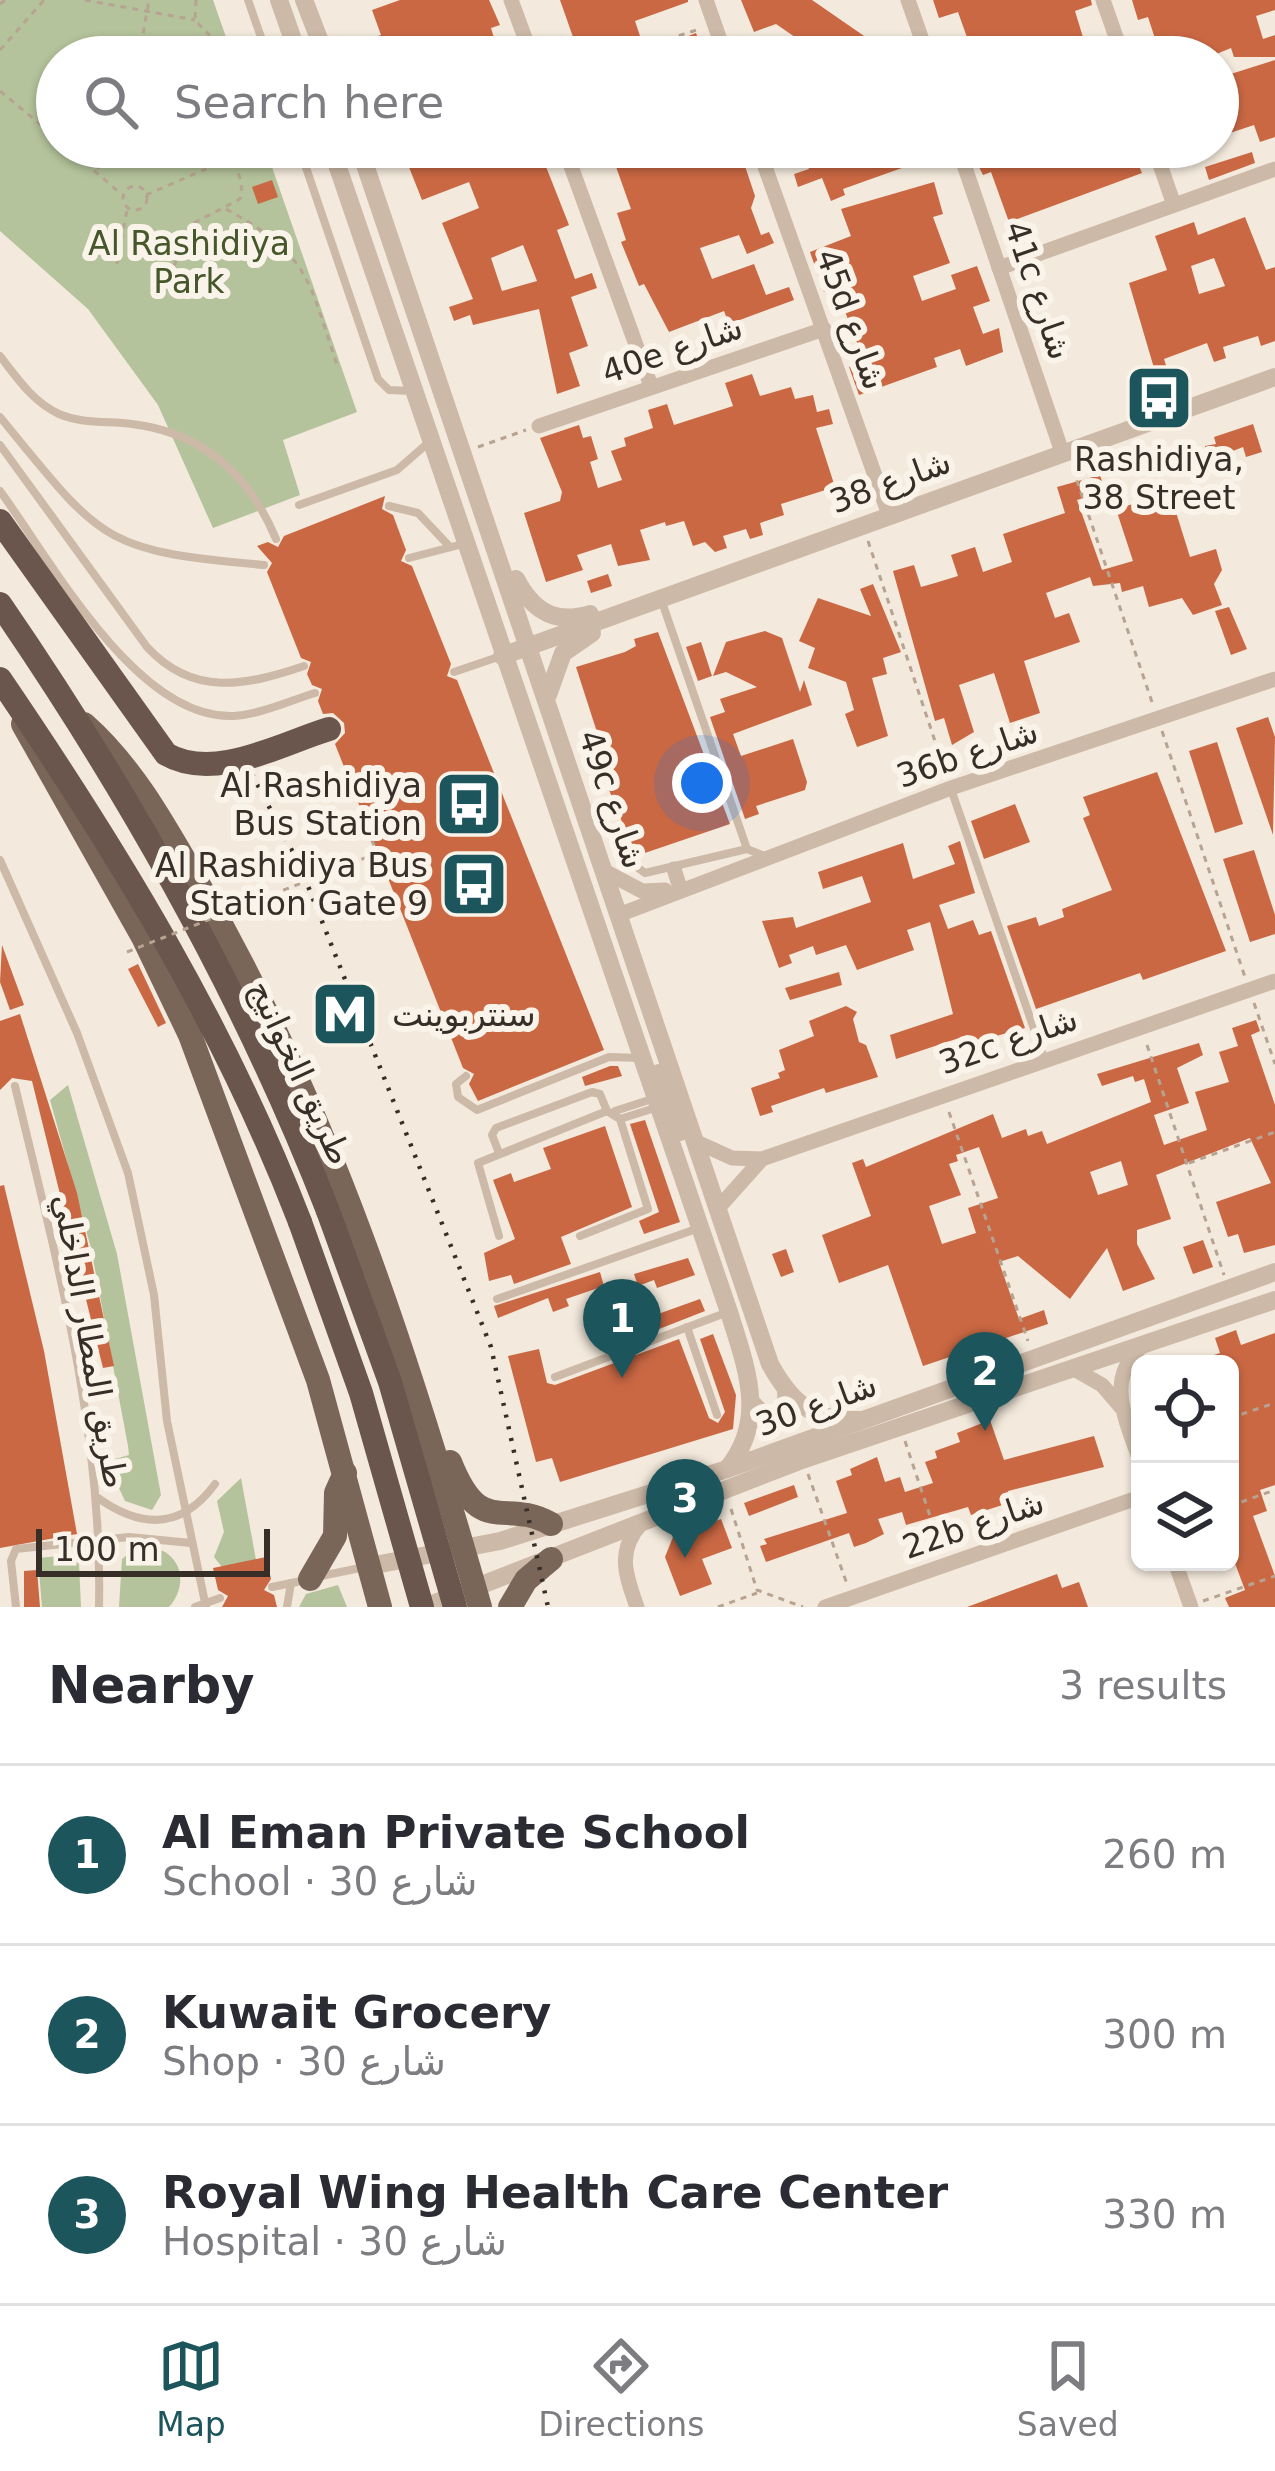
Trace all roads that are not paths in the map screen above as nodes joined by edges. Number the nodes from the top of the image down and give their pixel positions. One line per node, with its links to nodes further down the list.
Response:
1 (248, 0): 8 (lane)
2 (279, 0): 9 (street)
3 (304, 0): 10 (street)
4 (511, 0): 11 (street)
5 (908, 0): 13 (street)
6 (1103, 0): 14 (street)
7 (702, 7): 12 (street)
8 (261, 36)
9 (292, 36)
10 (318, 36)
11 (524, 36)
12 (716, 36)
13 (921, 36)
14 (1116, 36)
15 (306, 168): 30 (lane)
16 (338, 168): 25 (street, 49c شارع)
17 (366, 168): 31 (street, 49c شارع)
18 (572, 168): 29 (street)
19 (766, 168): 26 (street, 45d شارع)
20 (965, 168): 24 (street, 41c شارع)
21 (1161, 168): 23 (street)
22 (1275, 169): 23 (street)
23 (1174, 205): 24 (street)
24 (999, 268): 36 (street, 41c شارع)
25 (374, 275): 30 (street, 49c شارع); 31 (street)
26 (824, 329): 29 (street, 40e شارع); 40 (street, 45d شارع)
27 (0, 356): 42 (lane)
28 (1275, 377): 36 (street, شارع 38)
29 (651, 386): 33 (street, 40e شارع)
30 (412, 392): 34 (street, 49c شارع)
31 (443, 393): 45 (street, 49c شارع)
32 (0, 417): 46 (lane)
33 (539, 426)
34 (429, 442): 38 (lane); 43 (street, 49c شارع)
35 (0, 445): 51 (lane)
36 (1064, 451): 40 (street, شارع 38)
37 (0, 491): 55 (lane)
38 (299, 506)
39 (389, 506): 43 (lane)
40 (888, 512): 47 (street, شارع 38)
41 (0, 521): 59 (highway)
42 (276, 539)
43 (456, 546): 44 (lane); 50 (street, 49c شارع)
44 (409, 558)
45 (499, 559): 47 (street); 49 (street, 49c شارع)
46 (264, 565)
47 (662, 602): 49 (street, شارع 38); 56 (street); 62 (lane)
48 (0, 604): 58 (highway, طريق الخوانيج)
49 (529, 646): 50 (street, شارع 38); 56 (street, 49c شارع)
50 (502, 656): 52 (lane); 65 (street, 49c شارع)
51 (304, 666)
52 (454, 672)
53 (0, 679): 57 (highway, طريق الخوانيج)
54 (1275, 680): 60 (street, 36b شارع)
55 (315, 693)
56 (547, 700): 61 (street, 49c شارع)
57 (18, 705): 103 (main road); 126 (highway, طريق الخوانيج, bridge)
58 (72, 714): 98 (main road); 127 (highway, طريق الخوانيج, bridge)
59 (329, 729)
60 (951, 788): 63 (street, 36b شارع); 72 (lane)
61 (590, 825): 66 (lane); 67 (street, 49c شارع)
62 (747, 849): 63 (lane); 66 (lane)
63 (768, 858): 68 (street, 36b شارع)
64 (0, 860): 107 (lane)
65 (581, 869): 69 (street); 71 (street, 49c شارع)
66 (674, 869): 68 (street)
67 (606, 872): 68 (street, 36b شارع); 69 (street, 49c شارع)
68 (680, 888): 69 (street, 36b شارع)
69 (620, 914): 77 (street, 49c شارع)
70 (1275, 981): 72 (street, 32c شارع)
71 (643, 1059): 73 (lane); 75 (street, 49c شارع); 88 (street)
72 (1045, 1060): 79 (street, 32c شارع)
73 (466, 1076)
74 (16, 1086): 105 (lane, طريق المطار الداخلي)
75 (657, 1102): 76 (lane); 81 (street, 49c شارع)
76 (614, 1114): 78 (lane); 78 (lane); 83 (lane)
77 (698, 1143): 79 (street); 80 (street, 49c شارع)
78 (499, 1154): 82 (lane)
79 (762, 1159): 80 (street, 32c شارع)
80 (720, 1206): 88 (street, 49c شارع)
81 (700, 1228): 86 (lane); 89 (street, 49c شارع)
82 (499, 1236)
83 (580, 1236)
84 (1275, 1272): 85 (street, شارع 30)
85 (1223, 1290): 92 (street); 100 (street, شارع 30)
86 (496, 1299)
87 (1275, 1300): 91 (street, شارع 30)
88 (750, 1308): 95 (street, 49c شارع)
89 (729, 1312): 90 (lane); 96 (street, 49c شارع)
90 (687, 1327): 94 (lane); 99 (lane)
91 (1147, 1344): 92 (street, شارع 30); 97 (street)
92 (1118, 1354): 93 (street, شارع 30)
93 (1074, 1369): 97 (street); 108 (street, شارع 30)
94 (555, 1377)
95 (787, 1391): 96 (street); 100 (street)
96 (752, 1402): 102 (street)
97 (1122, 1410): 101 (street)
98 (426, 1415): 109 (main road); 112 (main road)
99 (717, 1415)
100 (859, 1420): 102 (street, شارع 30)
101 (1131, 1436)
102 (727, 1469): 109 (street, شارع 30)
103 (345, 1473): 114 (main road); 116 (main road)
104 (215, 1484): 107 (lane)
105 (97, 1497): 107 (lane); 110 (lane, طريق المطار الداخلي)
106 (1131, 1500): 130 (street, 22b شارع)
107 (185, 1514): 111 (lane)
108 (643, 1522): 113 (street, شارع 30); 129 (street)
109 (550, 1524): 112 (street, شارع 30)
110 (99, 1540): 111 (lane); 122 (lane); 123 (lane, طريق المطار الداخلي)
111 (190, 1543): 120 (lane)
112 (463, 1550): 114 (street, شارع 30); 118 (main road)
113 (551, 1558): 118 (street, شارع 30); 128 (main road)
114 (370, 1567): 116 (lane); 125 (main road)
115 (1178, 1571): 121 (street)
116 (301, 1581): 117 (lane); 124 (lane)
117 (272, 1587)
118 (477, 1597): 126 (street, شارع 30)
119 (220, 1598): 120 (lane)
120 (202, 1605)
121 (1191, 1606)
122 (16, 1607)
123 (99, 1607)
124 (286, 1607)
125 (380, 1607)
126 (423, 1607)
127 (455, 1607)
128 (510, 1607)
129 (637, 1607)
130 (825, 1607)

